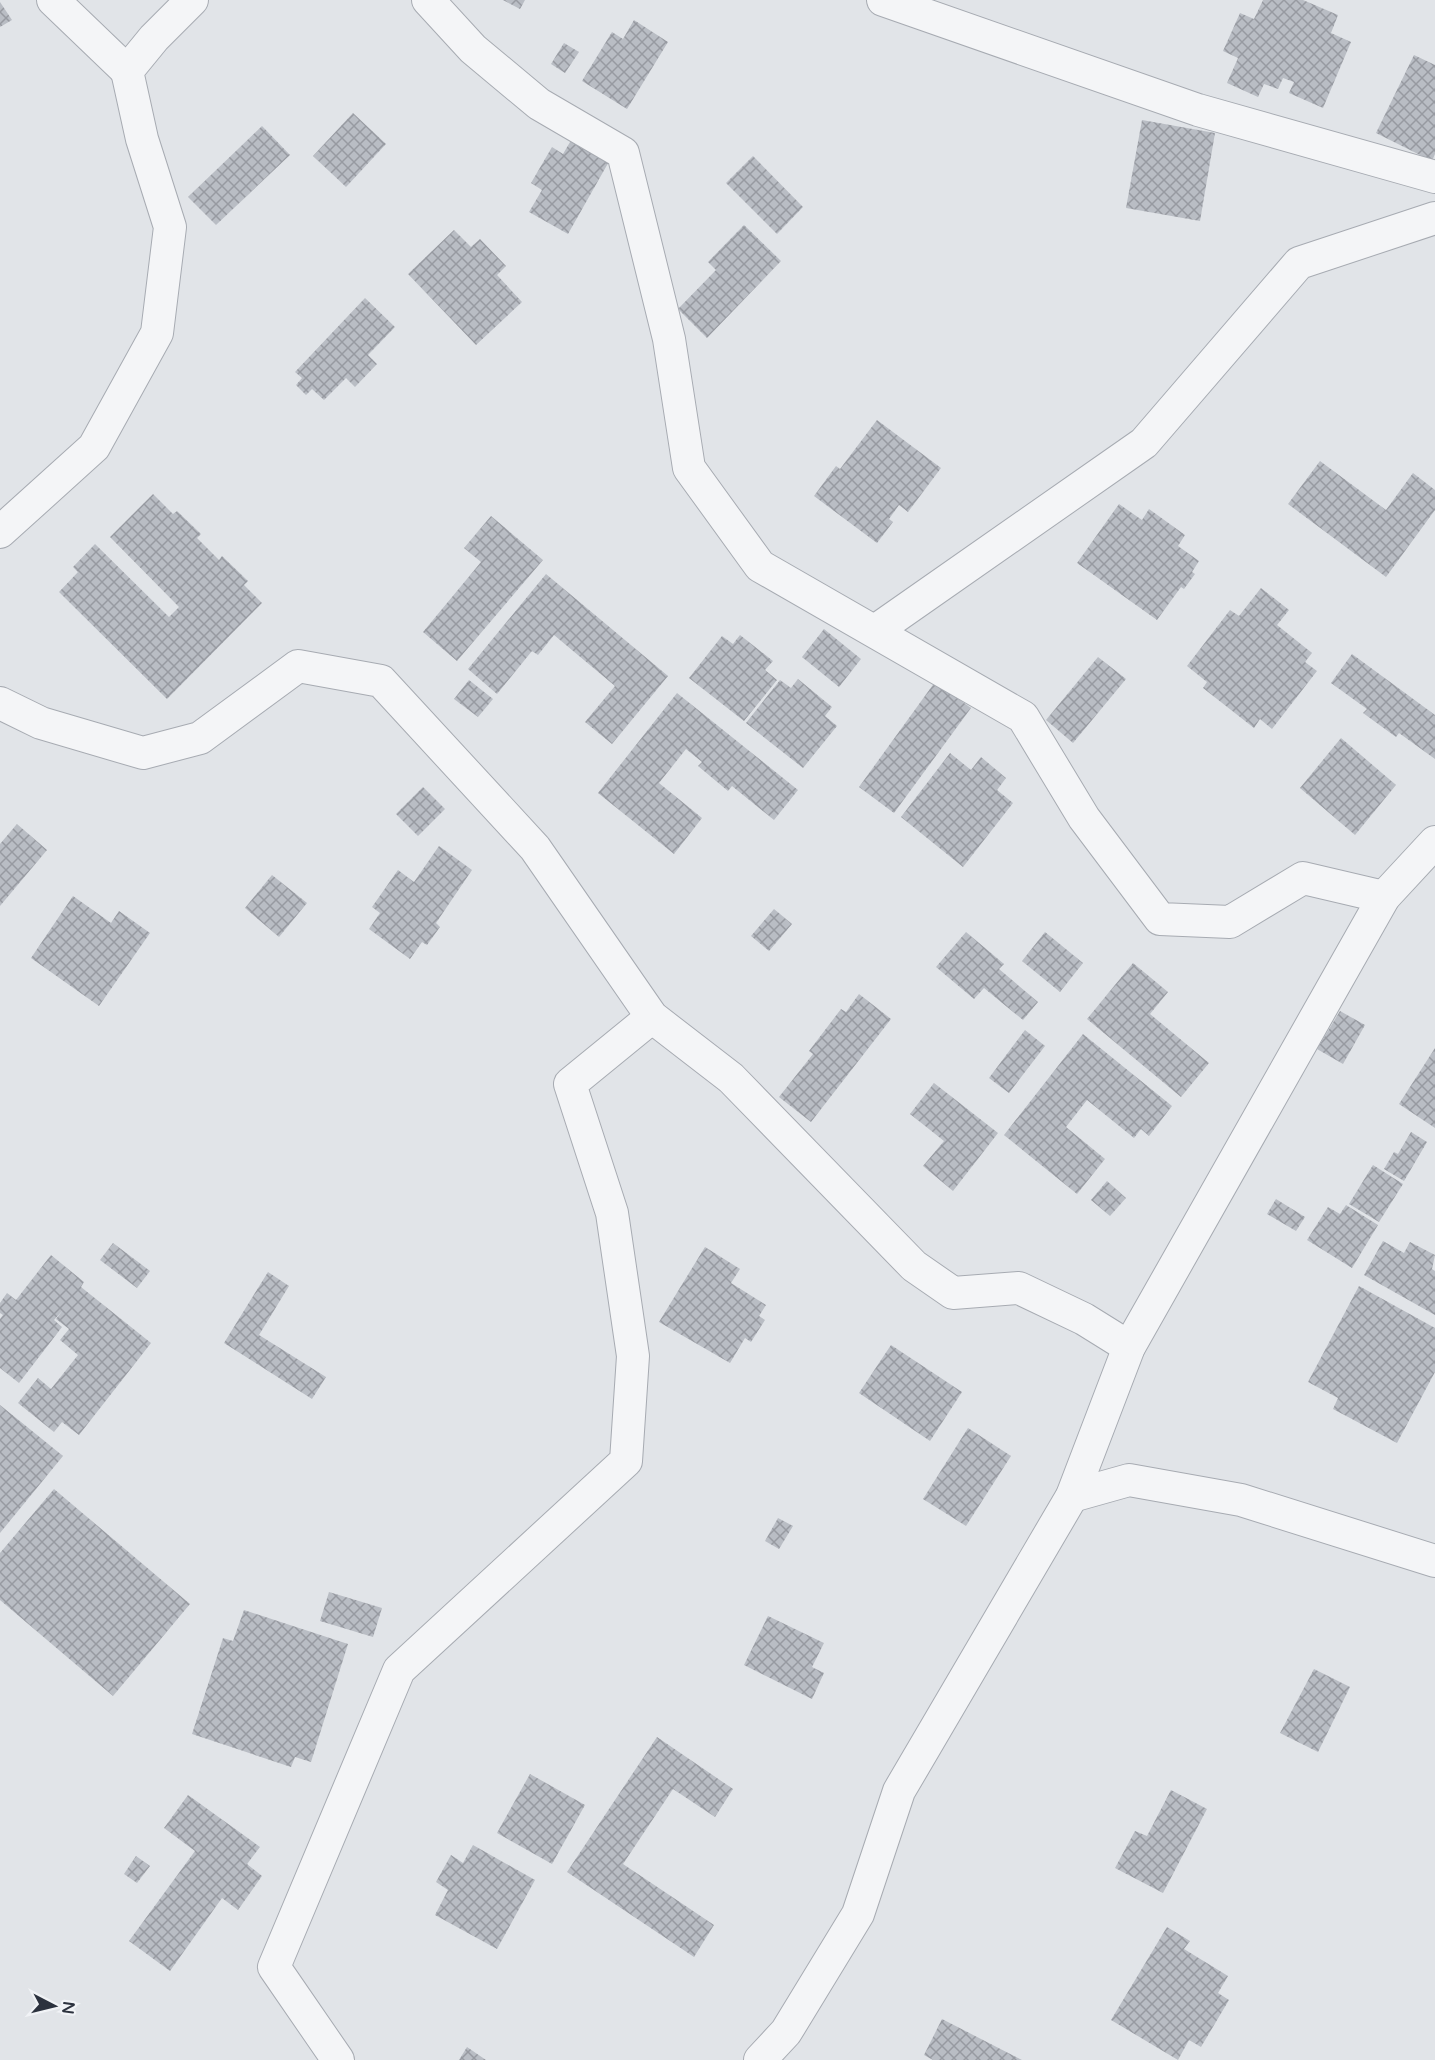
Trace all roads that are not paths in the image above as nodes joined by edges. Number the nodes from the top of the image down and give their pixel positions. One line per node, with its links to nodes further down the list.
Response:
1 (53, 0): 5 (street)
2 (192, 0): 5 (street)
3 (428, 0): 9 (street)
4 (883, 0): 6 (street)
5 (127, 71): 8 (street)
6 (1435, 177)
7 (1435, 218): 9 (street)
8 (0, 532)
9 (875, 631): 12 (street)
10 (0, 703): 13 (street)
11 (1435, 842): 12 (street)
12 (1384, 897): 14 (street)
13 (652, 1017): 14 (street); 17 (street)
14 (1129, 1347): 15 (street)
15 (1072, 1496): 16 (street); 18 (street)
16 (1435, 1561)
17 (338, 2060)
18 (760, 2060)

